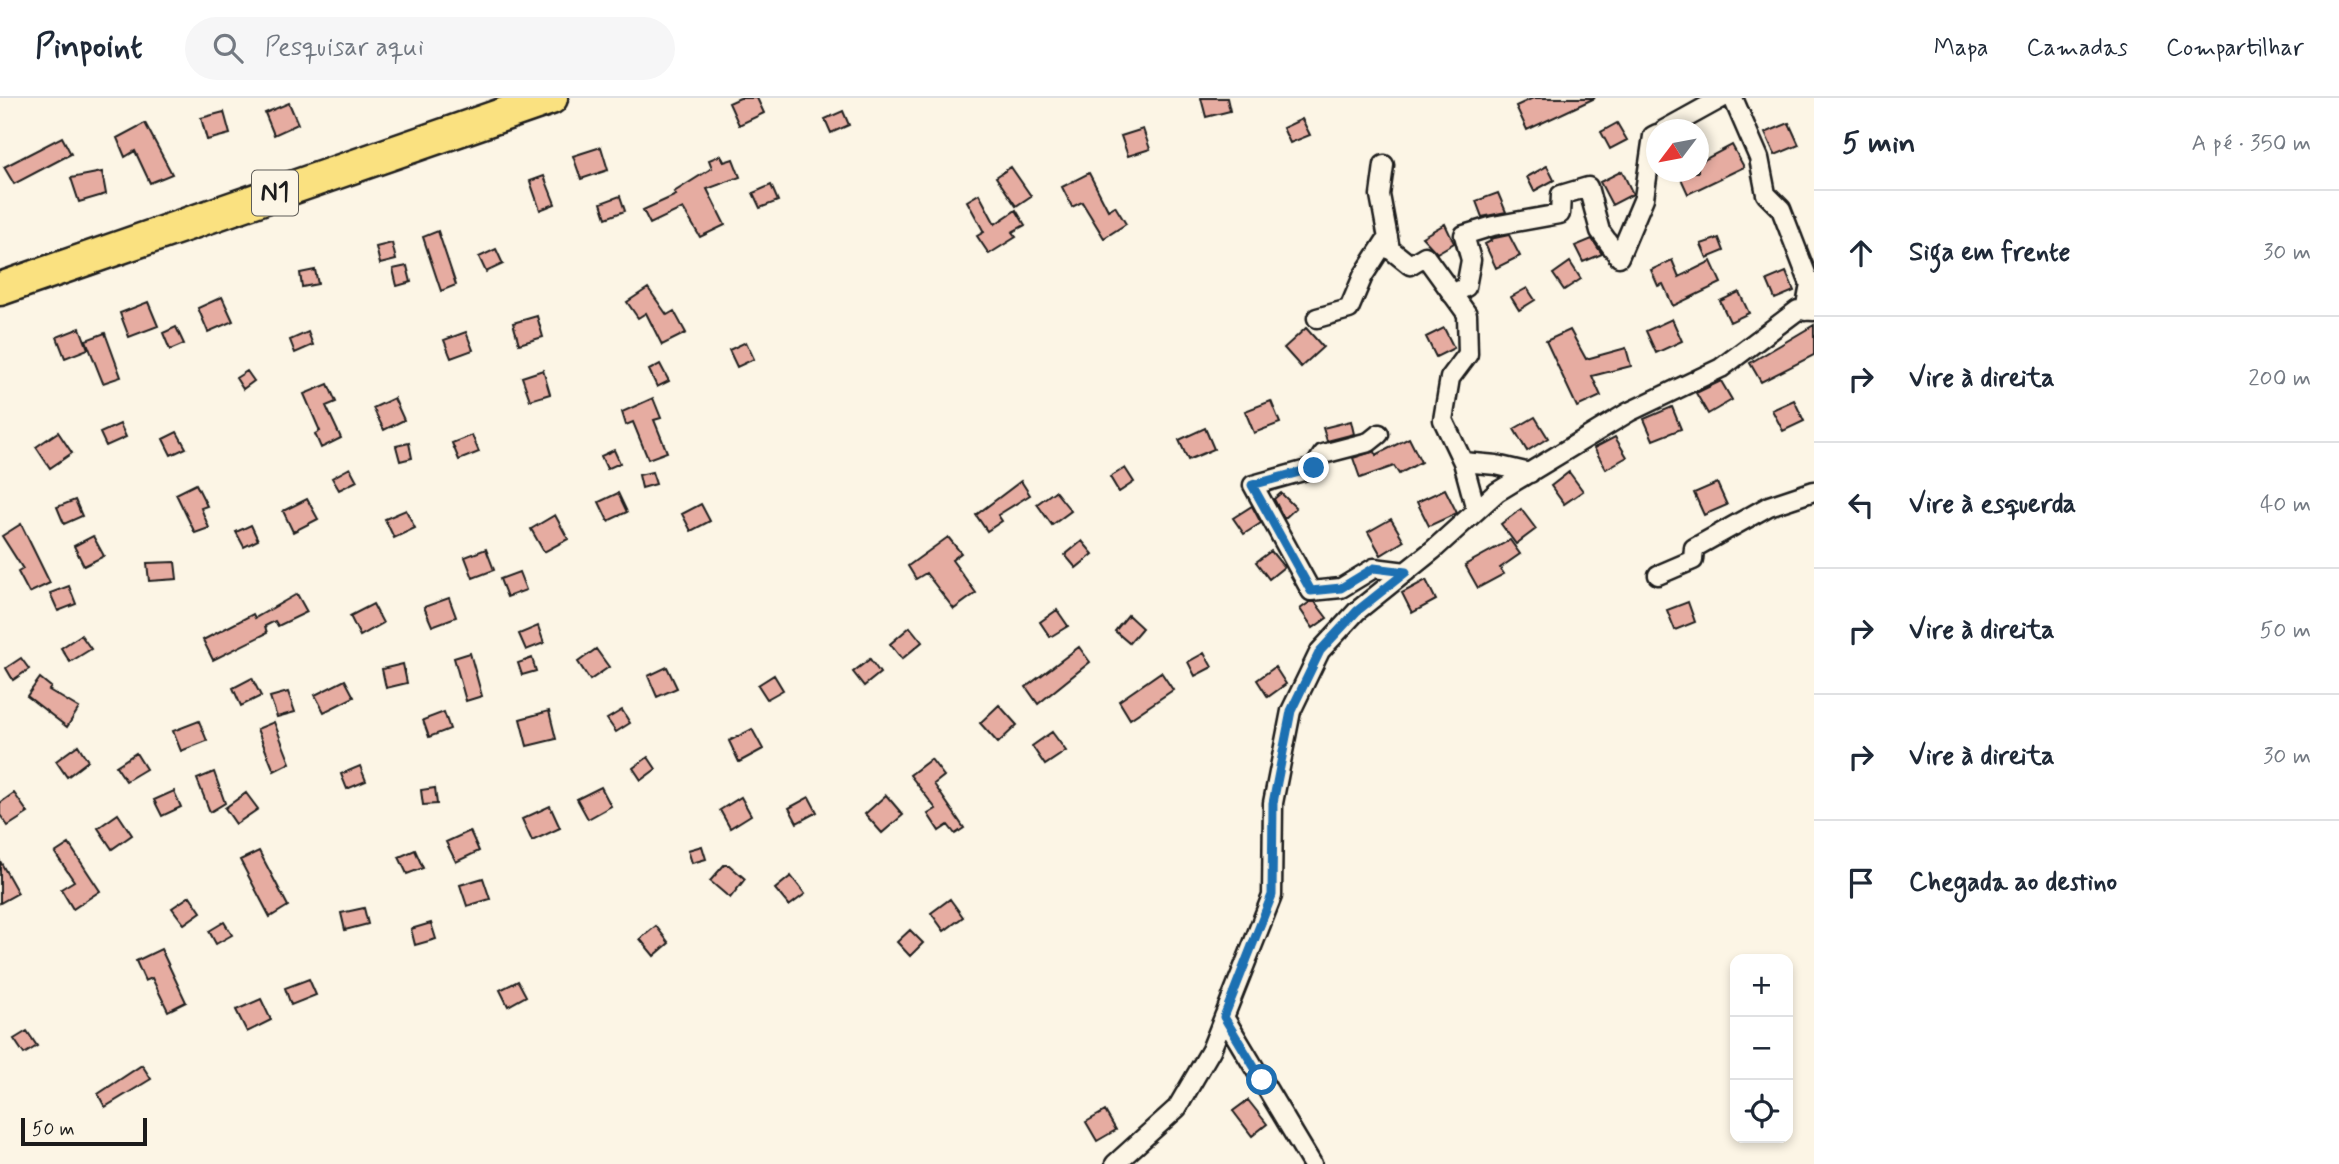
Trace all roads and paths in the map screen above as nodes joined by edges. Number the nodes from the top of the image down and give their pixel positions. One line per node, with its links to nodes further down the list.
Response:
1 (551, 98): 8 (highway, N1)
2 (1722, 98): 4 (street)
3 (1732, 98): 10 (street)
4 (1684, 119)
5 (1384, 165): 7 (street)
6 (1646, 182): 9 (street)
7 (1388, 237): 9 (street); 11 (street)
8 (0, 289)
9 (1452, 294): 13 (street)
10 (1809, 311): 14 (street)
11 (1317, 318)
12 (1379, 434): 17 (street)
13 (1463, 462): 14 (street); 16 (street)
14 (1530, 473): 16 (street)
15 (1814, 491): 18 (street)
16 (1476, 510): 17 (street)
17 (1406, 572): 19 (street)
18 (1658, 575)
19 (1224, 1017): 20 (street); 21 (street)
20 (1115, 1164)
21 (1312, 1164)

